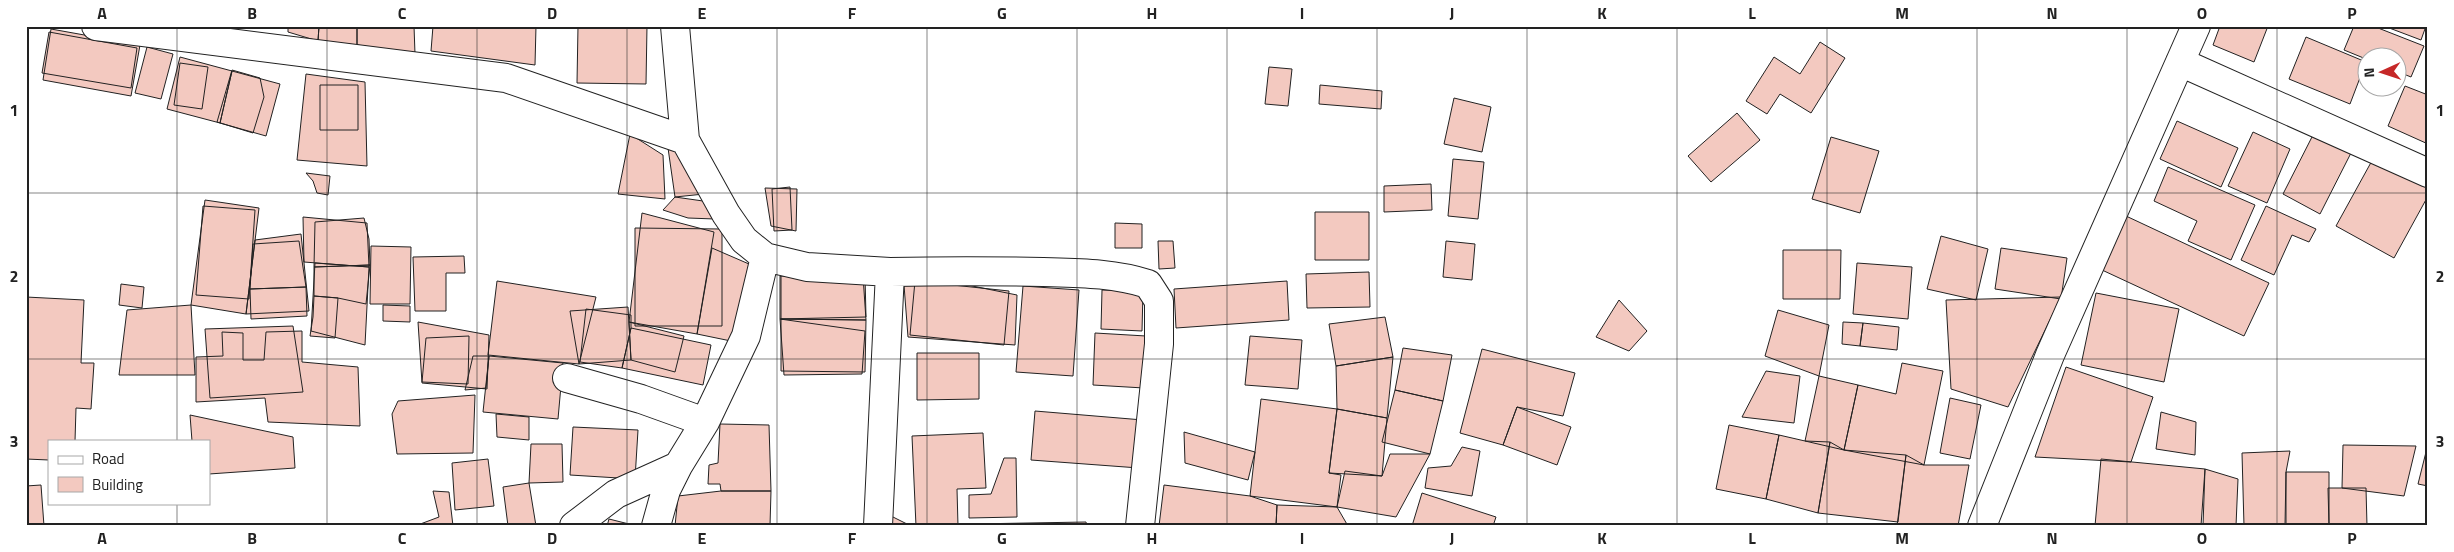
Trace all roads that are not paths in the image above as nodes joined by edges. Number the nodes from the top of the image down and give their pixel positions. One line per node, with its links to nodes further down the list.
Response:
1 (96, 26): 5 (street)
2 (675, 26): 5 (street)
3 (2196, 26): 4 (street)
4 (2180, 62): 6 (street); 16 (street)
5 (685, 140): 7 (street)
6 (2428, 173)
7 (765, 257): 8 (street); 10 (street)
8 (890, 272): 14 (street); 15 (street)
9 (567, 378): 10 (street)
10 (706, 422): 11 (street)
11 (678, 466): 12 (street); 13 (street)
12 (574, 526)
13 (656, 526)
14 (878, 526)
15 (1140, 526)
16 (1982, 526)

